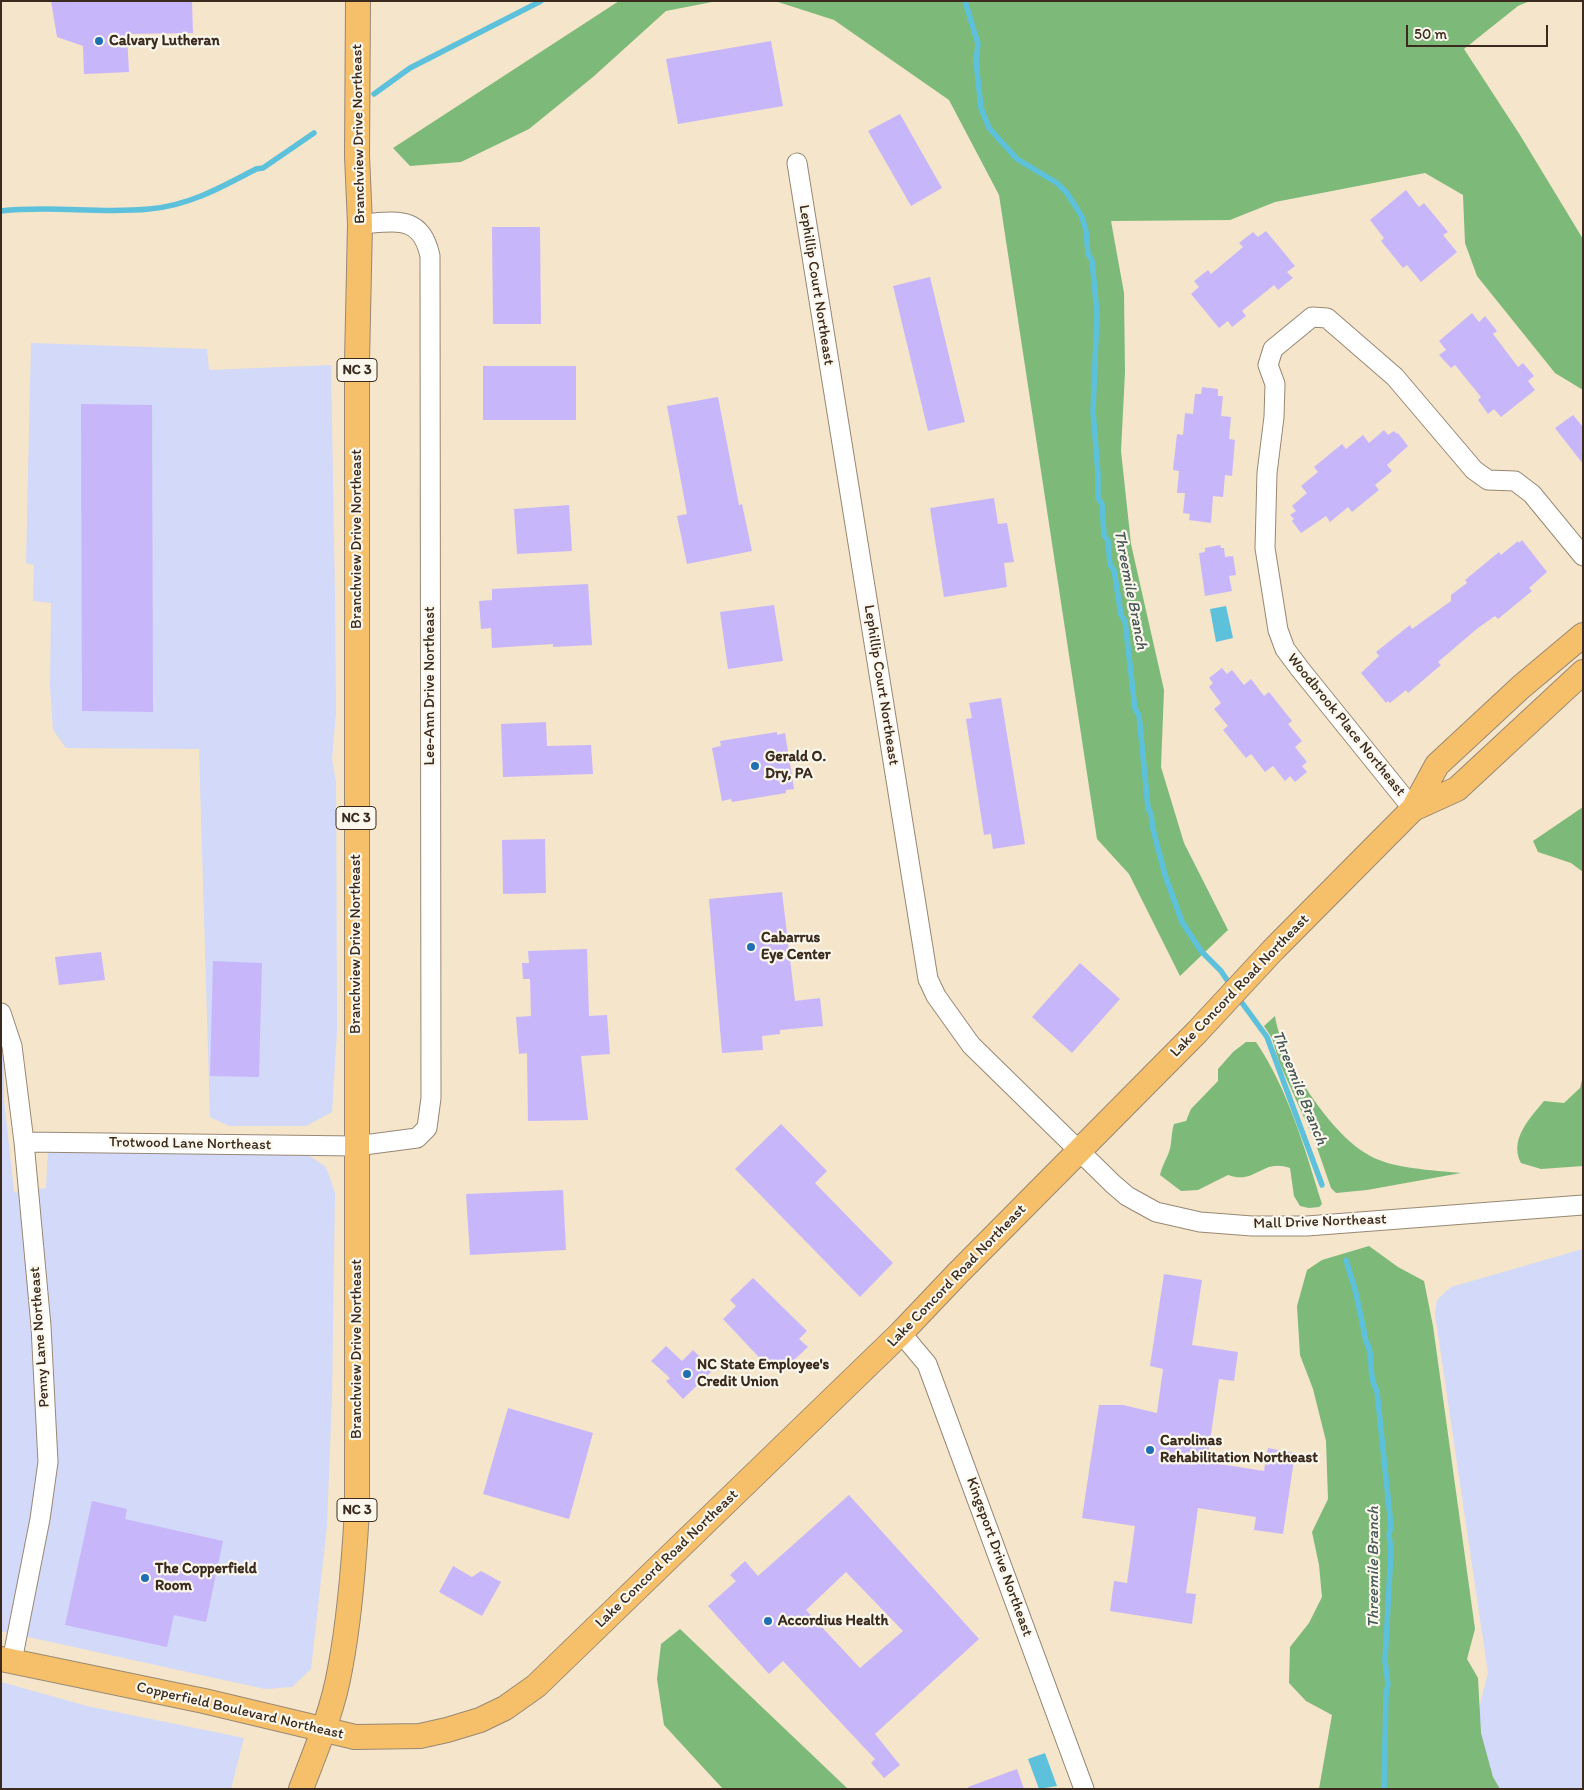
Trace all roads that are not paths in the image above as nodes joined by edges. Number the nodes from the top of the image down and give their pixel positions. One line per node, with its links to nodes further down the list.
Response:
1 (358, 1): 3 (main road, Branchview Drive Northeast / NC 3)
2 (797, 163): 11 (street, Lephillip Court Northeast)
3 (360, 224): 10 (main road, Branchview Drive Northeast / NC 3); 10 (street, Lee-Ann Drive Northeast)
4 (1583, 556): 7 (street, Woodbrook Place Northeast)
5 (1583, 635): 7 (main road, Lake Concord Road Northeast)
6 (1583, 672): 7 (main road, Lake Concord Road Northeast)
7 (1414, 809): 11 (main road, Lake Concord Road Northeast)
8 (1, 1013): 9 (street, Penny Lane Northeast)
9 (24, 1142): 10 (street, Trotwood Lane Northeast); 14 (street, Penny Lane Northeast)
10 (356, 1146): 16 (main road, Branchview Drive Northeast / NC 3)
11 (1078, 1153): 12 (street, Mall Drive Northeast); 13 (main road, Lake Concord Road Northeast)
12 (1583, 1205)
13 (901, 1333): 15 (main road, Lake Concord Road Northeast); 18 (street, Kingsport Drive Northeast)
14 (7, 1660): 16 (main road, Copperfield Boulevard Northeast)
15 (480, 1720): 16 (main road, Copperfield Boulevard Northeast)
16 (324, 1731): 17 (main road, Branchview Drive Northeast / NC 3)
17 (301, 1789)
18 (1084, 1789)

